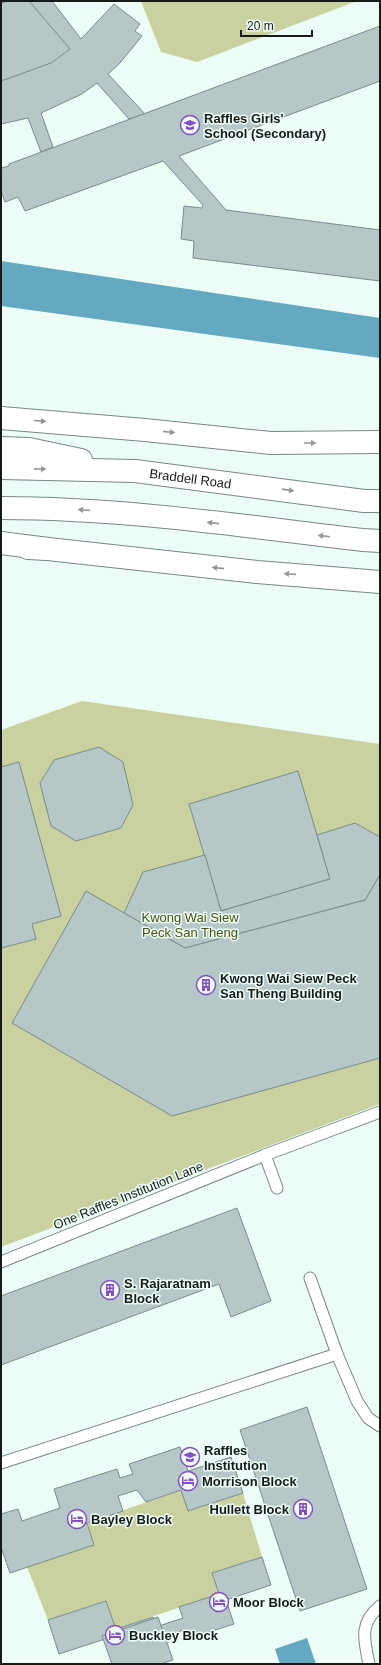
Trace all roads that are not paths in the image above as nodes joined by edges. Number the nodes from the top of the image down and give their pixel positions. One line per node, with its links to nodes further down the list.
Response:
1 (1, 418): 2 (main road, one-way to 2)
2 (380, 442)
3 (1, 448): 5 (main road)
4 (1, 468): 5 (main road, Braddell Road, one-way to 5)
5 (135, 471): 6 (main road, Braddell Road, one-way to 6)
6 (380, 501)
7 (1, 508): 8 (main road, one-way to 7)
8 (380, 541)
9 (1, 543): 11 (main road)
10 (1, 548): 11 (main road)
11 (48, 549): 12 (main road, one-way to 11)
12 (380, 582)
13 (380, 1112): 14 (lane, One Raffles Institution Lane)
14 (265, 1155): 15 (lane); 16 (lane, One Raffles Institution Lane)
15 (277, 1188)
16 (1, 1262)
17 (310, 1278): 18 (lane)
18 (337, 1354): 19 (lane); 20 (lane)
19 (380, 1426)
20 (1, 1463)
21 (380, 1606): 22 (lane)
22 (369, 1664)

